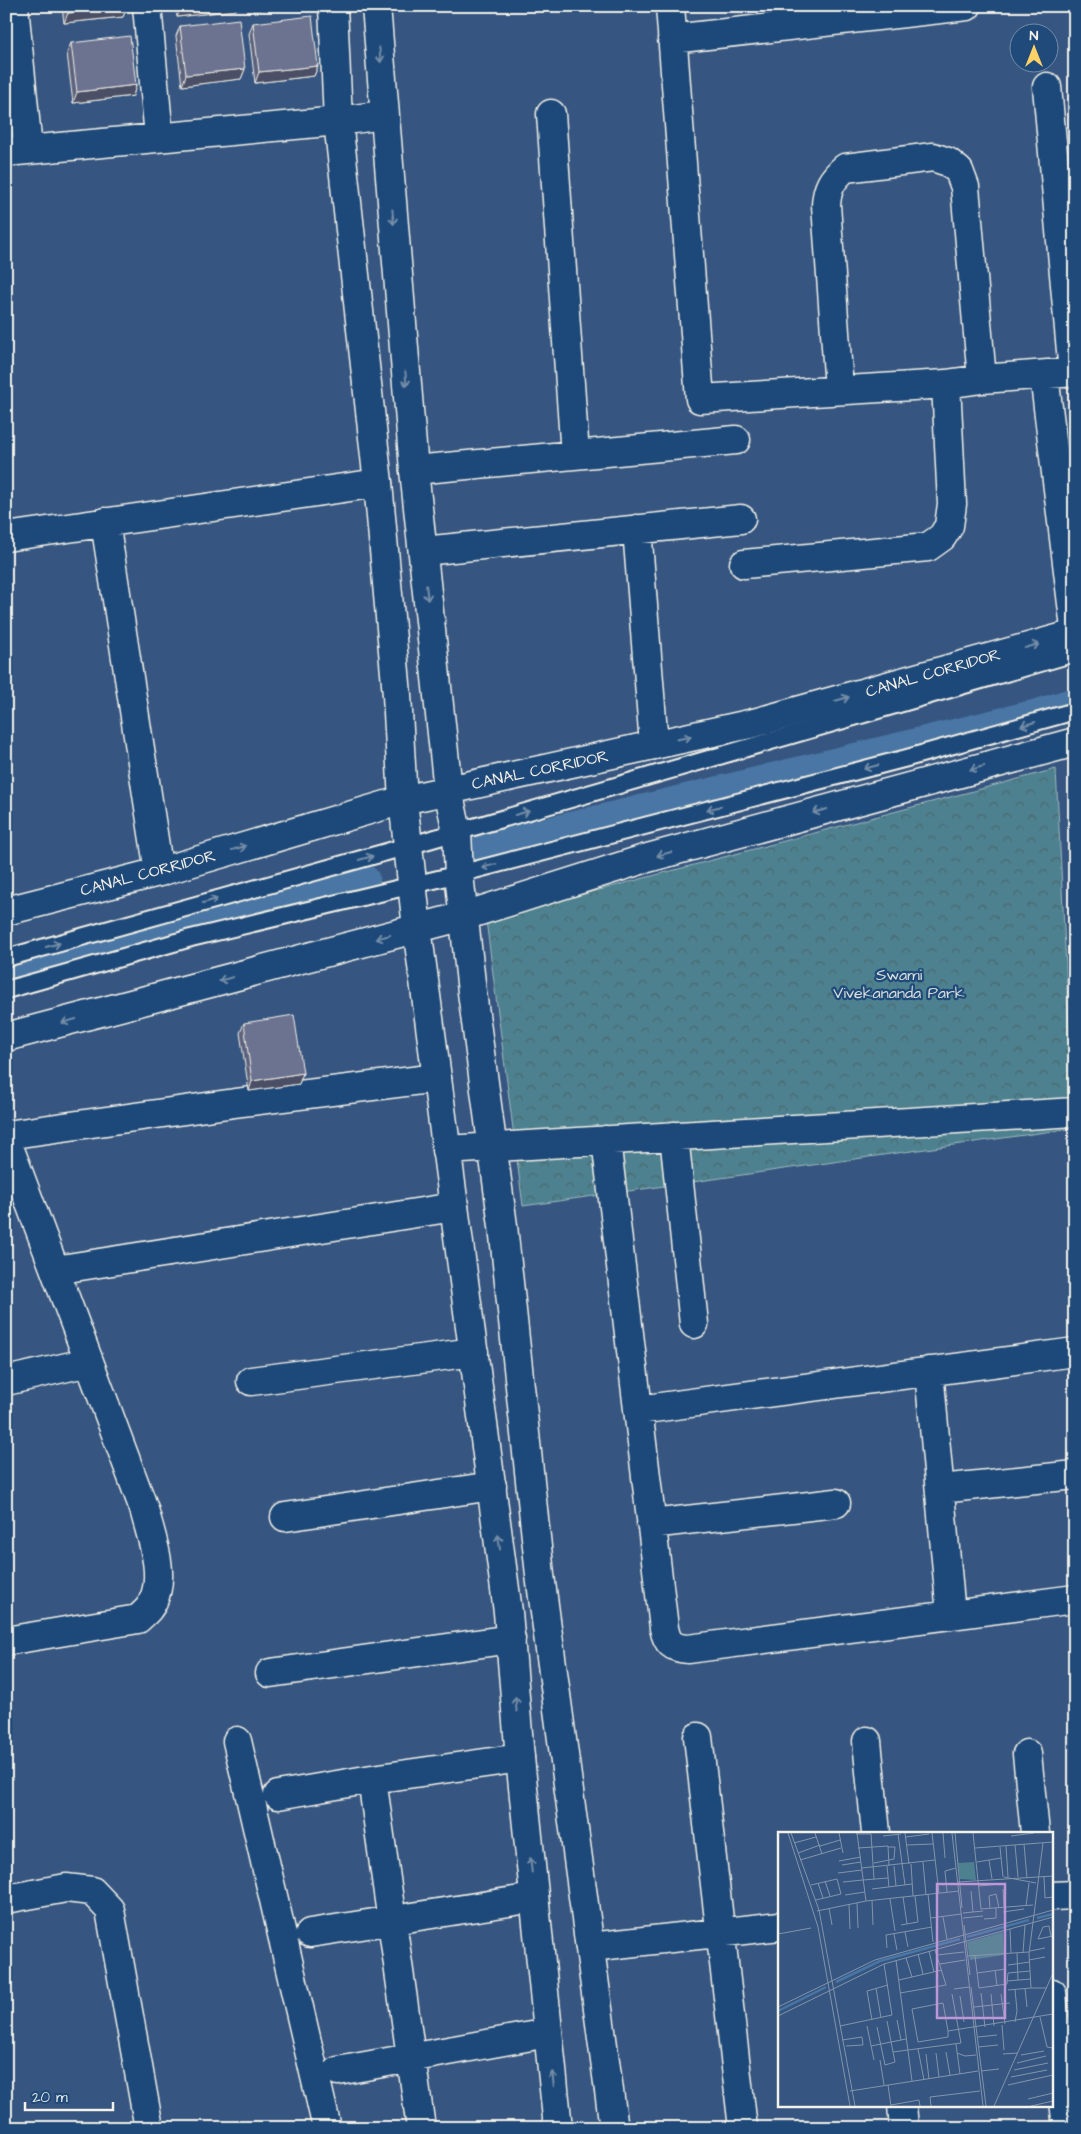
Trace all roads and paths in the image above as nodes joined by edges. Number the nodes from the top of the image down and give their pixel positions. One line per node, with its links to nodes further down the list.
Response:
1 (14, 6): 13 (street)
2 (147, 6): 12 (street)
3 (333, 6): 11 (street)
4 (376, 6): 10 (street, one-way to 10)
5 (670, 6): 7 (street)
6 (967, 6): 7 (street)
7 (672, 39): 18 (street)
8 (1046, 87): 14 (street)
9 (551, 114): 21 (street)
10 (384, 115): 11 (street); 22 (street, one-way to 22)
11 (338, 121): 12 (street); 23 (street)
12 (159, 137): 13 (street)
13 (17, 151)
14 (1074, 372): 15 (street)
15 (1044, 375): 16 (street); 20 (street)
16 (982, 379): 17 (street); 18 (street)
17 (946, 384): 18 (street); 29 (street)
18 (839, 389)
19 (736, 440): 21 (street)
20 (1064, 446): 30 (street)
21 (575, 455): 22 (street)
22 (414, 470): 28 (street)
23 (378, 483): 25 (street); 37 (street)
24 (741, 519): 26 (street)
25 (105, 522): 27 (street); 40 (street)
26 (637, 529): 28 (street); 35 (street)
27 (6, 537)
28 (423, 551): 36 (street, one-way to 36)
29 (744, 564)
30 (1075, 628)
31 (1075, 634): 35 (street, CANAL CORRIDOR, one-way to 31)
32 (1075, 653): 38 (lane, one-way to 32)
33 (1075, 711): 41 (lane, one-way to 41)
34 (1075, 742): 44 (street, one-way to 44)
35 (654, 745): 36 (street, CANAL CORRIDOR)
36 (448, 790): 37 (street, CANAL CORRIDOR); 38 (street)
37 (402, 800): 39 (street); 40 (street, CANAL CORRIDOR, one-way to 37)
38 (457, 832): 39 (lane); 41 (street)
39 (408, 846): 42 (street); 46 (lane, one-way to 39)
40 (159, 872): 43 (street, CANAL CORRIDOR)
41 (459, 874): 42 (lane); 44 (street)
42 (412, 885): 45 (street); 47 (lane)
43 (6, 911)
44 (464, 916): 45 (street); 55 (street)
45 (417, 928): 48 (street, one-way to 48); 49 (street)
46 (6, 958)
47 (6, 990)
48 (6, 1037)
49 (437, 1078): 51 (street); 56 (street)
50 (1075, 1112): 52 (street)
51 (6, 1135)
52 (674, 1136): 54 (street); 59 (street)
53 (6, 1139): 58 (street)
54 (606, 1140): 55 (street); 66 (street)
55 (493, 1146): 56 (street); 95 (street)
56 (446, 1150): 57 (street)
57 (454, 1207): 58 (street); 60 (street)
58 (55, 1270): 62 (street)
59 (694, 1324)
60 (474, 1352): 64 (street); 68 (street)
61 (1075, 1352): 63 (street)
62 (89, 1362): 65 (street); 76 (street)
63 (929, 1372): 66 (street); 69 (street)
64 (251, 1381)
65 (6, 1382)
66 (638, 1410): 72 (street)
67 (1075, 1475): 69 (street)
68 (492, 1486): 71 (street); 75 (street, one-way to 68)
69 (940, 1489): 74 (street)
70 (836, 1503): 72 (street)
71 (285, 1517)
72 (651, 1524): 74 (street)
73 (1075, 1599): 74 (street)
74 (951, 1615)
75 (511, 1638): 77 (street); 82 (street, one-way to 75)
76 (6, 1641)
77 (270, 1673)
78 (698, 1737): 93 (street)
79 (237, 1741): 102 (street)
80 (867, 1741): 85 (street)
81 (1027, 1754): 86 (street)
82 (520, 1758): 83 (street); 89 (street, one-way to 82)
83 (372, 1779): 84 (street); 91 (street)
84 (278, 1795)
85 (876, 1832)
86 (1035, 1832)
87 (1075, 1895): 88 (street)
88 (1054, 1896)
89 (534, 1898): 91 (street); 97 (street)
90 (6, 1899): 101 (street)
91 (392, 1919): 94 (street); 98 (street)
92 (778, 1926): 93 (street)
93 (720, 1932): 95 (street); 106 (street)
94 (310, 1933)
95 (590, 1947): 105 (street)
96 (1054, 2011): 108 (street)
97 (548, 2034): 98 (street); 104 (street, one-way to 97)
98 (411, 2057): 99 (street); 103 (street)
99 (338, 2071)
100 (902, 2106): 107 (street)
101 (149, 2128)
102 (327, 2128)
103 (421, 2128)
104 (558, 2128)
105 (614, 2128)
106 (743, 2128)
107 (904, 2128)
108 (1067, 2128)

